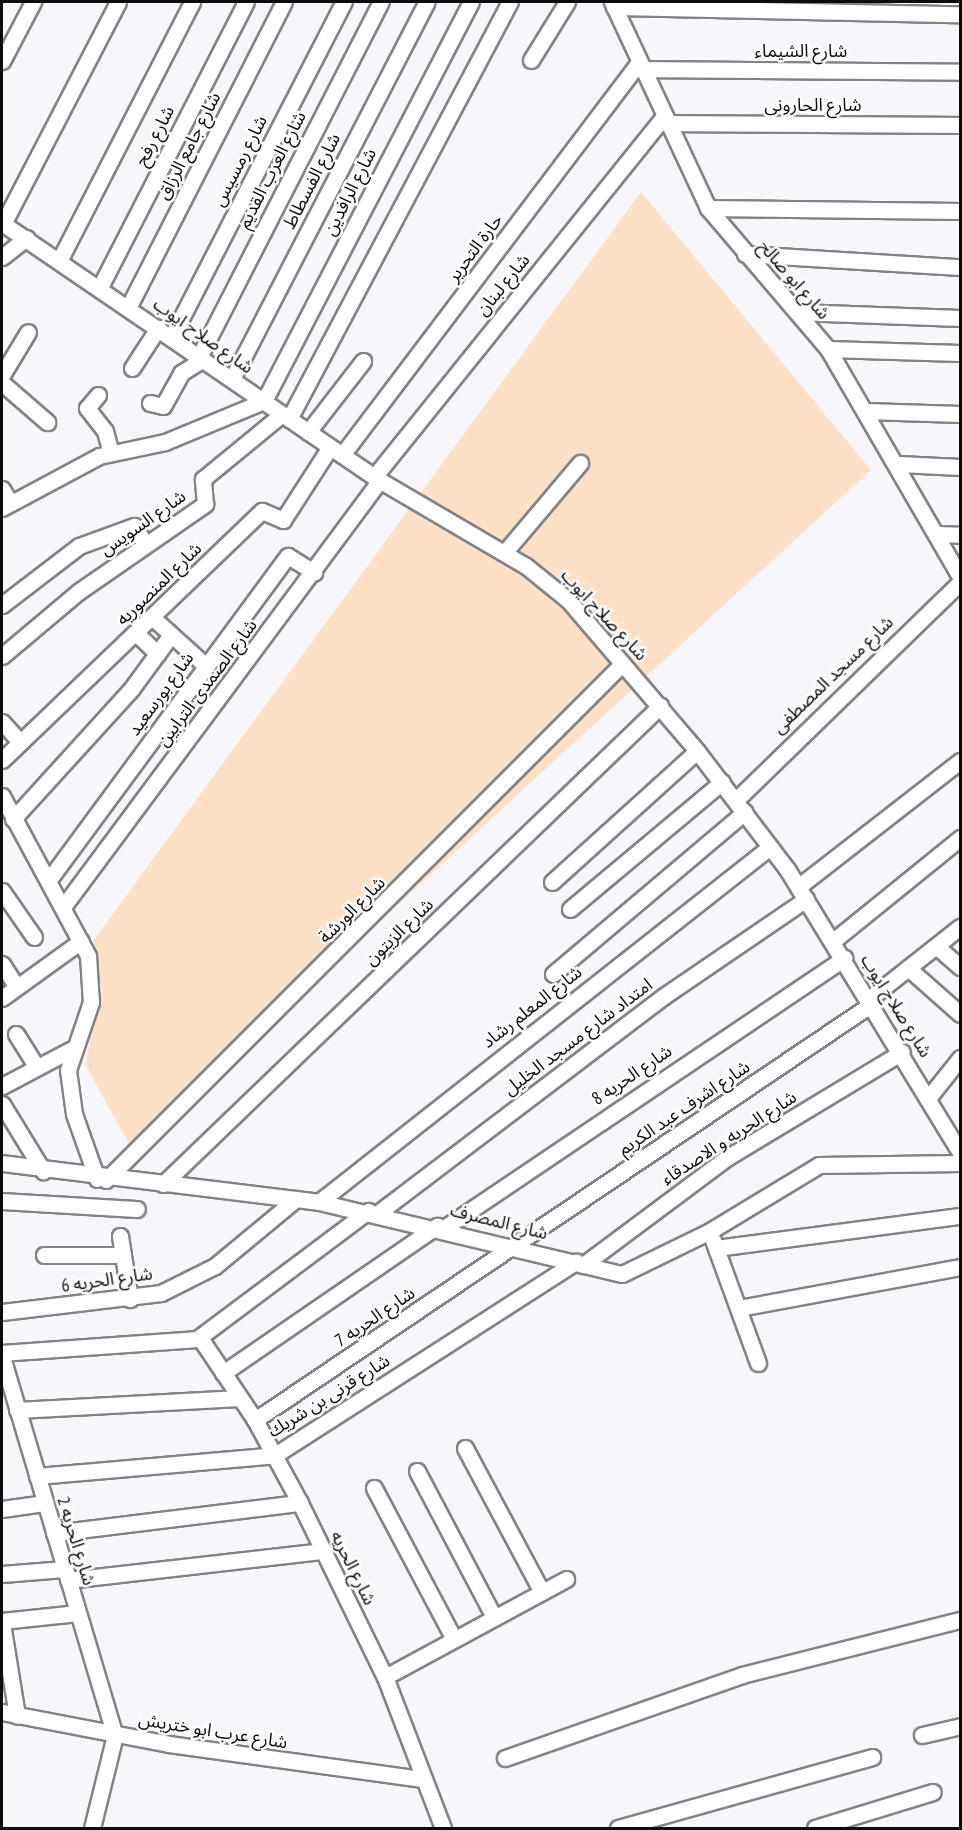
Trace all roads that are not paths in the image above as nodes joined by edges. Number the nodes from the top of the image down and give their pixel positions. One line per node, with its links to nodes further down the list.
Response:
1 (33, 2): 15 (street)
2 (118, 2): 22 (street)
3 (192, 2): 26 (street)
4 (246, 2): 28 (street, شارع رفح)
5 (284, 2): 29 (street, شارع جامع الرزاق)
6 (344, 2): 34 (street, شارع رمسيس)
7 (381, 2): 37 (street, شارع العرب القديم)
8 (427, 2): 41 (street, شارع الفسطاط)
9 (471, 2): 44 (street, شارع الرافدين)
10 (510, 2): 48 (street)
11 (567, 2): 14 (street)
12 (613, 4): 13 (street); 16 (street, شارع ابو صالح)
13 (960, 14)
14 (531, 60)
15 (2, 61)
16 (639, 66): 17 (street, شارع الشيماء); 18 (street, شارع ابو صالح); 51 (street, حارة التحرير)
17 (960, 72)
18 (664, 120): 19 (street, شارع الحارونى); 20 (street, شارع ابو صالح); 56 (street, شارع لبنان)
19 (960, 125)
20 (708, 208): 21 (street); 24 (street, شارع ابو صالح)
21 (960, 211)
22 (2, 223): 23 (street, شارع صلاح ايوب)
23 (26, 238): 25 (street); 26 (street, شارع صلاح ايوب)
24 (745, 254): 27 (street); 30 (street, شارع ابو صالح)
25 (2, 257)
26 (59, 261): 28 (street, شارع صلاح ايوب)
27 (960, 267)
28 (99, 289): 29 (street, شارع صلاح ايوب)
29 (128, 308): 32 (street, شارع صلاح ايوب)
30 (797, 312): 31 (street); 35 (street, شارع ابو صالح)
31 (960, 318)
32 (158, 328): 34 (street, شارع صلاح ايوب); 39 (street)
33 (28, 332): 40 (street)
34 (171, 338): 37 (street, شارع صلاح ايوب)
35 (828, 349): 36 (street); 46 (street, شارع ابو صالح)
36 (960, 353)
37 (201, 358): 41 (street, شارع صلاح ايوب); 45 (street)
38 (363, 361): 50 (street)
39 (132, 368)
40 (2, 375)
41 (231, 379): 44 (street, شارع صلاح ايوب)
42 (2, 383): 49 (street)
43 (98, 395): 52 (street)
44 (264, 401): 48 (street, شارع صلاح ايوب); 52 (street)
45 (150, 403)
46 (866, 411): 47 (street); 54 (street, شارع ابو صالح)
47 (960, 414)
48 (286, 416): 50 (street, شارع صلاح ايوب); 61 (street, شارع السويس)
49 (47, 422)
50 (308, 432): 51 (street, شارع صلاح ايوب)
51 (336, 451): 56 (street, شارع صلاح ايوب); 67 (street, شارع المنصوريه)
52 (111, 453): 58 (street)
53 (580, 463): 62 (street)
54 (899, 464): 55 (street); 59 (street, شارع ابو صالح)
55 (960, 467)
56 (377, 478): 62 (street, شارع صلاح ايوب); 63 (street, شارع الصمدى الترابين)
57 (2, 489): 58 (street)
58 (6, 505)
59 (936, 534): 60 (street); 64 (street, شارع ابو صالح)
60 (960, 535)
61 (146, 545): 66 (street); 71 (street, شارع السويس)
62 (504, 553): 72 (street, شارع صلاح ايوب)
63 (314, 572): 73 (street, شارع بورسعيد); 90 (street, شارع الصمدى الترابين)
64 (960, 577)
65 (960, 582): 82 (street, شارع مسجد المصطفى)
66 (2, 605)
67 (153, 618): 68 (street, شارع المنصوريه); 69 (street)
68 (136, 633): 70 (street); 76 (street, شارع المنصوريه)
69 (171, 635): 70 (street); 73 (street)
70 (158, 654): 83 (street)
71 (2, 656)
72 (622, 664): 74 (street, شارع صلاح ايوب); 118 (street, شارع الورشة)
73 (206, 666): 86 (street, شارع بورسعيد)
74 (660, 706): 77 (street, شارع صلاح ايوب); 119 (street, شارع الزيتون)
75 (2, 722): 76 (street)
76 (20, 742): 78 (street, شارع المنصوريه)
77 (697, 750): 80 (street, شارع صلاح ايوب); 87 (street)
78 (2, 760)
79 (960, 761): 89 (street, امتداد شارع مسجد الخليل)
80 (722, 782): 82 (street, شارع صلاح ايوب); 91 (street)
81 (2, 796): 83 (street)
82 (740, 806): 85 (street, شارع صلاح ايوب); 101 (street, شارع مسجد المصطفى)
83 (13, 819): 86 (street)
84 (960, 837): 95 (street)
85 (770, 847): 89 (street, شارع صلاح ايوب); 122 (street, شارع المعلم رشاد)
86 (48, 881): 90 (street)
87 (552, 882)
88 (2, 891): 93 (street)
89 (802, 893): 95 (street, شارع صلاح ايوب); 124 (street, امتداد شارع مسجد الخليل)
90 (63, 907): 94 (street)
91 (570, 909)
92 (960, 927): 96 (street, شارع اشرف عبد الكريم)
93 (34, 937)
94 (81, 941): 102 (street); 107 (street)
95 (833, 941): 97 (street, شارع صلاح ايوب)
96 (936, 946): 99 (street); 100 (street, شارع اشرف عبد الكريم)
97 (844, 958): 104 (street, شارع صلاح ايوب); 126 (street, شارع الحريه 8)
98 (2, 964): 102 (street)
99 (960, 967)
100 (908, 968): 104 (street, شارع اشرف عبد الكريم); 105 (street)
101 (554, 974)
102 (17, 987): 103 (street)
103 (2, 998)
104 (872, 1001): 108 (street, شارع صلاح ايوب); 129 (street, شارع اشرف عبد الكريم)
105 (960, 1014)
106 (16, 1034): 110 (street)
107 (72, 1049): 110 (street); 118 (street)
108 (902, 1052): 112 (street, شارع صلاح ايوب); 133 (street, شارع الحريه و الاصدقاء)
109 (960, 1058): 112 (street)
110 (38, 1067): 111 (street)
111 (2, 1086)
112 (929, 1097): 114 (street, شارع صلاح ايوب)
113 (2, 1104): 117 (street)
114 (960, 1152)
115 (2, 1163): 117 (street, شارع المصرف)
116 (960, 1163): 127 (street, شارع المصرف)
117 (43, 1171): 118 (street, شارع المصرف)
118 (101, 1179): 119 (street, شارع المصرف)
119 (164, 1184): 120 (street, شارع المصرف)
120 (296, 1199): 122 (street, شارع المصرف); 135 (street, شارع الحريه 6)
121 (2, 1201): 123 (street)
122 (320, 1202): 124 (street, شارع المصرف)
123 (137, 1209)
124 (373, 1212): 126 (street, شارع المصرف); 138 (street, امتداد شارع مسجد الخليل)
125 (960, 1216): 130 (street)
126 (441, 1227): 129 (street, شارع المصرف); 141 (street, شارع الحريه 8)
127 (710, 1231): 130 (street); 133 (street, شارع المصرف)
128 (120, 1236): 132 (street)
129 (516, 1245): 133 (street, شارع المصرف); 144 (street, شارع الحريه 7)
130 (716, 1248): 136 (street)
131 (44, 1255): 132 (street)
132 (123, 1255): 135 (street)
133 (579, 1263): 146 (street, شارع قرنى بن شريك)
134 (960, 1267): 136 (street)
135 (130, 1299): 137 (street, شارع الحريه 6)
136 (739, 1308): 140 (street)
137 (2, 1312)
138 (200, 1338): 139 (street); 141 (street, شارع الحريه)
139 (2, 1362): 143 (street, شارع الحريه 2)
140 (758, 1363)
141 (224, 1373): 142 (street, شارع الحريه)
142 (240, 1398): 143 (street); 144 (street, شارع الحريه)
143 (17, 1410): 148 (street, شارع الحريه 2)
144 (255, 1420): 146 (street, شارع الحريه)
145 (465, 1448): 158 (street)
146 (275, 1455): 148 (street, شارع قرنى بن شريك); 151 (street, شارع الحريه)
147 (417, 1471): 160 (street)
148 (37, 1476): 150 (street, شارع الحريه 2)
149 (374, 1488): 163 (street)
150 (44, 1503): 152 (street); 153 (street, شارع الحريه 2)
151 (300, 1503): 153 (street); 154 (street, شارع الحريه)
152 (2, 1509)
153 (54, 1533): 156 (street, شارع الحريه 2)
154 (323, 1551): 156 (street); 164 (street, شارع الحريه)
155 (2, 1574): 156 (street)
156 (66, 1574): 159 (street, شارع الحريه 2)
157 (566, 1579): 158 (street)
158 (542, 1592): 160 (street)
159 (78, 1613): 162 (street); 168 (street, شارع الحريه 2)
160 (494, 1617): 163 (street)
161 (960, 1620): 171 (street)
162 (2, 1622): 166 (street)
163 (454, 1639): 164 (street)
164 (385, 1677): 172 (street, شارع الحريه)
165 (2, 1712): 166 (street, شارع عرب ابو ختريش)
166 (17, 1716): 168 (street, شارع عرب ابو ختريش)
167 (960, 1726): 169 (street)
168 (115, 1735): 172 (street, شارع عرب ابو ختريش); 174 (street)
169 (921, 1735)
170 (872, 1757): 176 (street)
171 (505, 1758)
172 (421, 1779): 175 (street, شارع الحريه)
173 (933, 1791): 177 (street)
174 (92, 1828)
175 (443, 1828)
176 (618, 1828)
177 (815, 1828)

